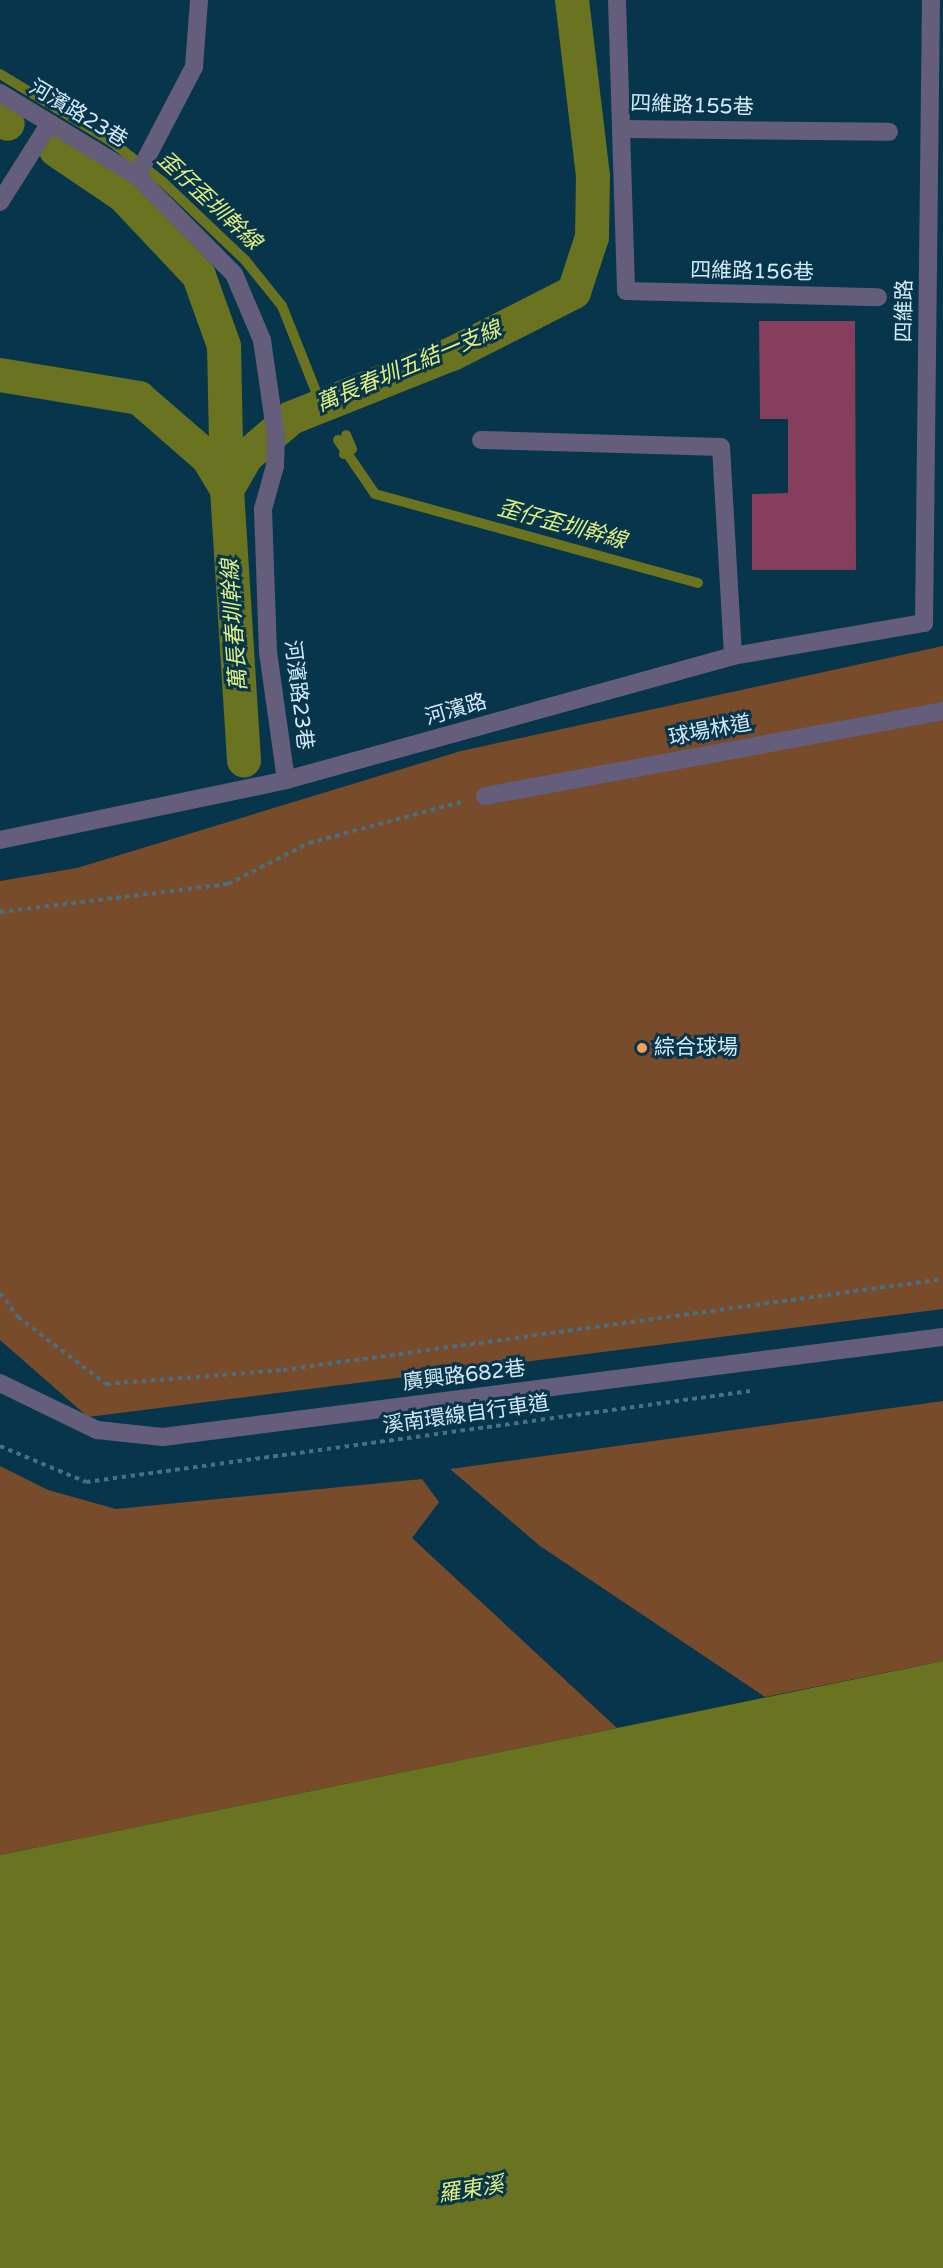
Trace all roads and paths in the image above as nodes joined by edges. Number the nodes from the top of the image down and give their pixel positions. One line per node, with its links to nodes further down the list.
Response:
1 (199, 0): 8 (street)
2 (617, 0): 6 (street, 四維路155巷)
3 (931, 0): 12 (street, 四維路)
4 (0, 93): 5 (street, 河濱路23巷)
5 (50, 123): 8 (street, 河濱路23巷); 9 (street)
6 (621, 129): 7 (street, 四維路155巷); 10 (street, 四維路156巷)
7 (889, 132)
8 (137, 176): 15 (street, 河濱路23巷)
9 (0, 202)
10 (878, 297)
11 (481, 440): 13 (street)
12 (924, 622): 13 (street, 河濱路)
13 (734, 656): 15 (street, 河濱路)
14 (943, 711): 16 (street, 球場林道)
15 (286, 780): 17 (street, 河濱路)
16 (485, 796): 18 (path)
17 (0, 840)
18 (0, 912)
19 (943, 1278): 20 (path)
20 (0, 1293)
21 (943, 1337): 22 (street, 廣興路682巷)
22 (0, 1383)
23 (755, 1390): 24 (path, 溪南環線自行車道)
24 (0, 1446)

